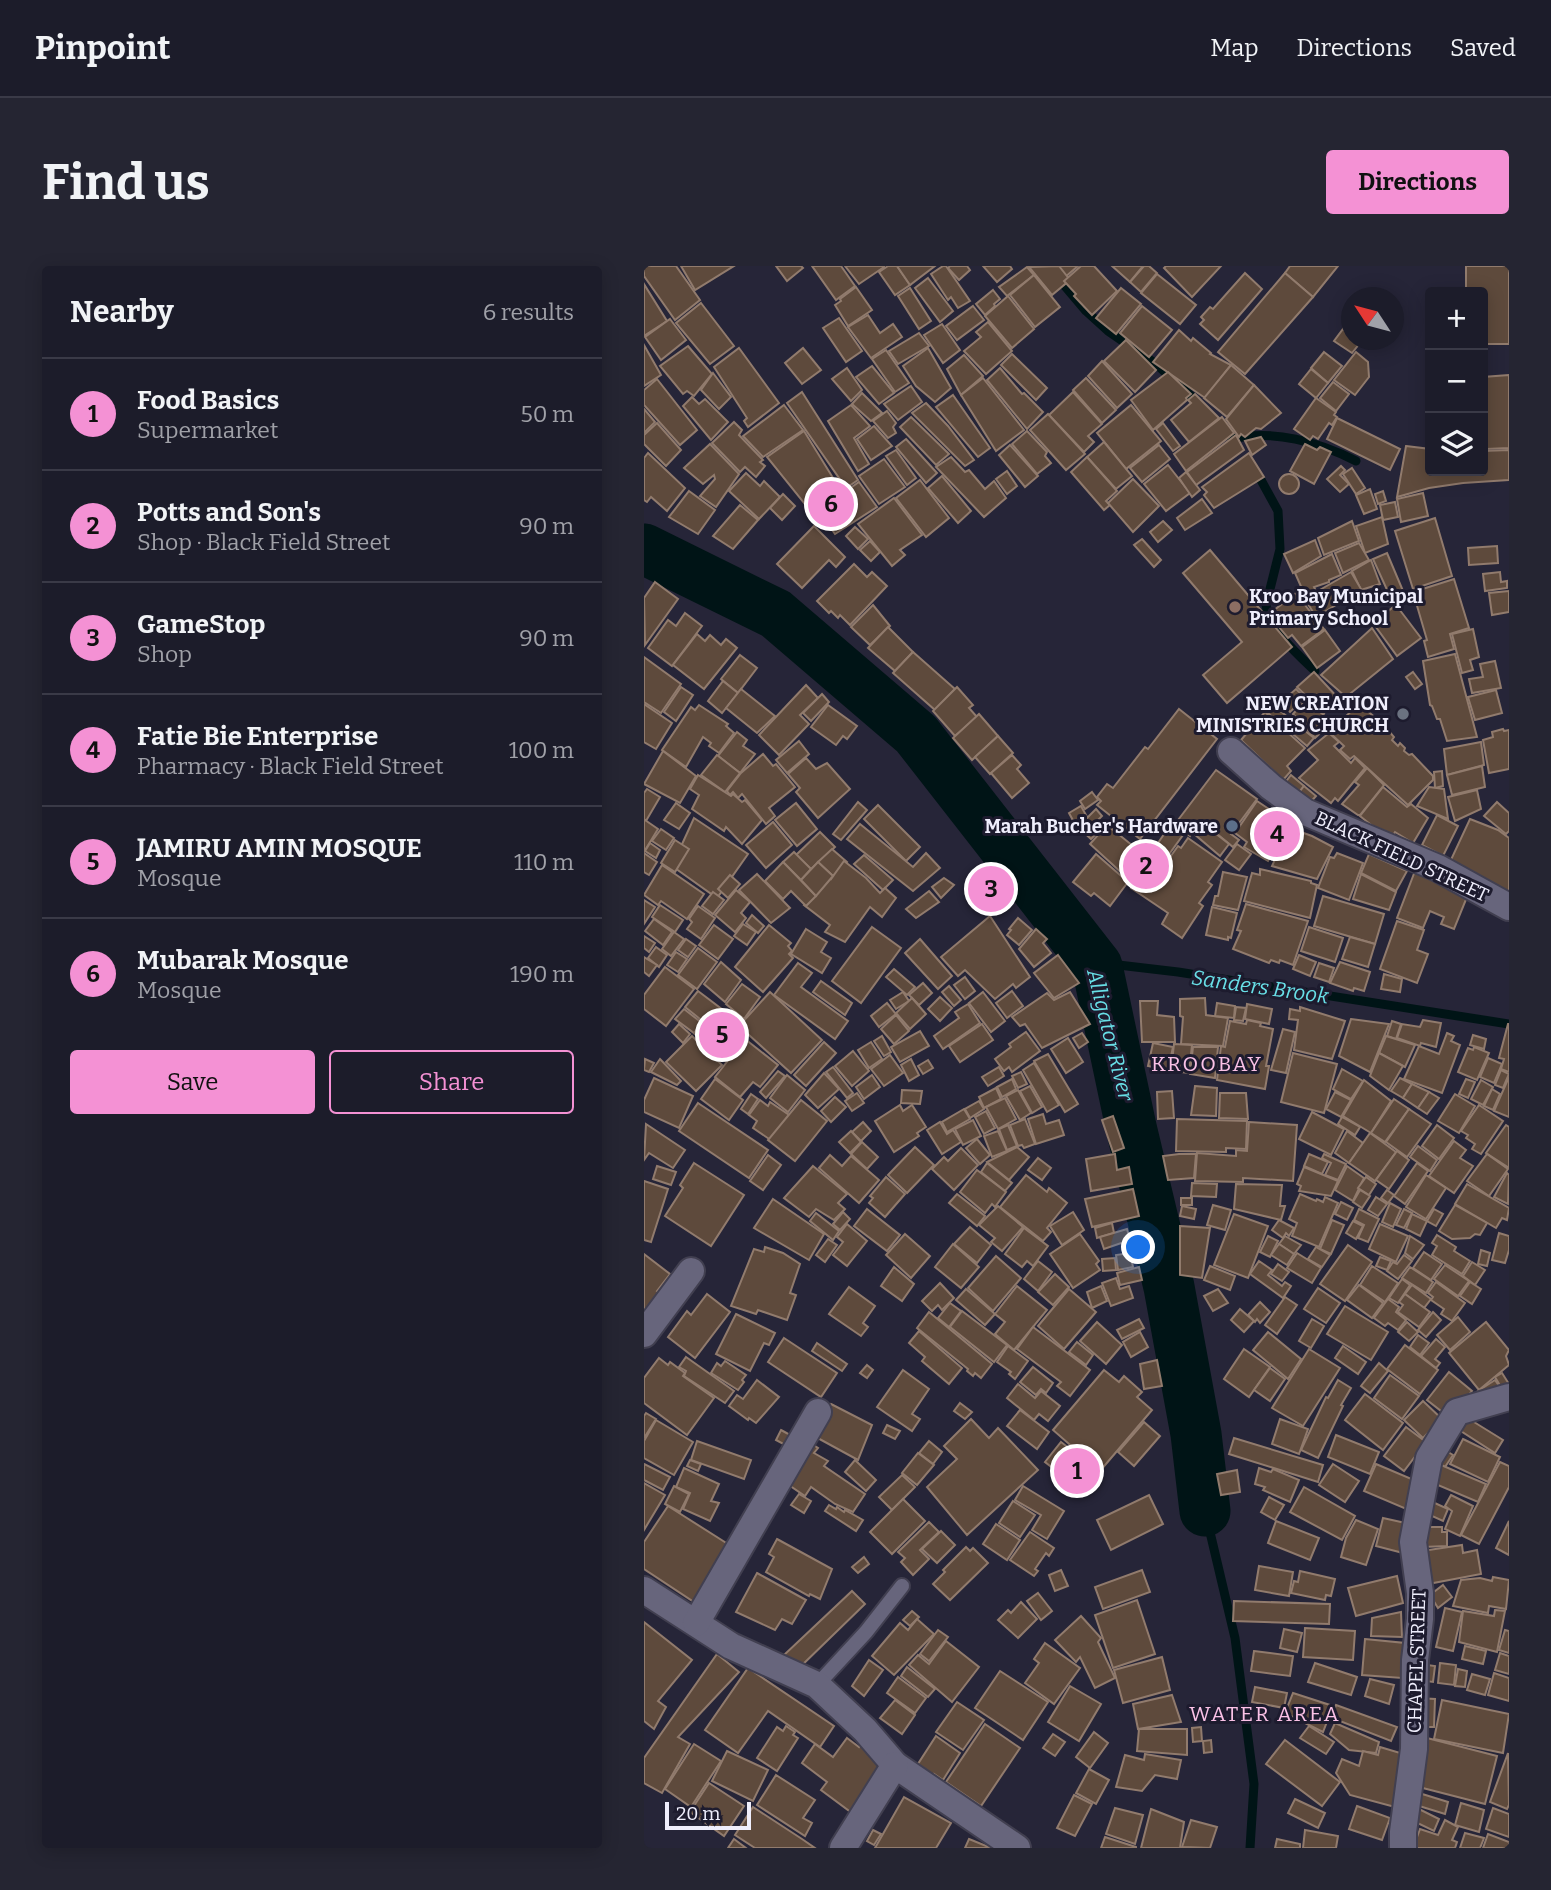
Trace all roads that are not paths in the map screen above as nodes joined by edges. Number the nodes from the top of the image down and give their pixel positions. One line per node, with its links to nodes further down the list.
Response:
1 (1231, 751): 2 (street, BLACK FIELD STREET)
2 (1509, 907)
3 (691, 1271): 4 (street)
4 (644, 1334)
5 (1509, 1397): 14 (street, CHAPEL STREET)
6 (818, 1412): 9 (street)
7 (902, 1586): 10 (lane)
8 (644, 1590): 9 (street)
9 (696, 1623): 10 (street)
10 (817, 1685): 11 (street)
11 (895, 1765): 12 (street); 13 (street)
12 (843, 1848)
13 (1017, 1848)
14 (1403, 1848)

